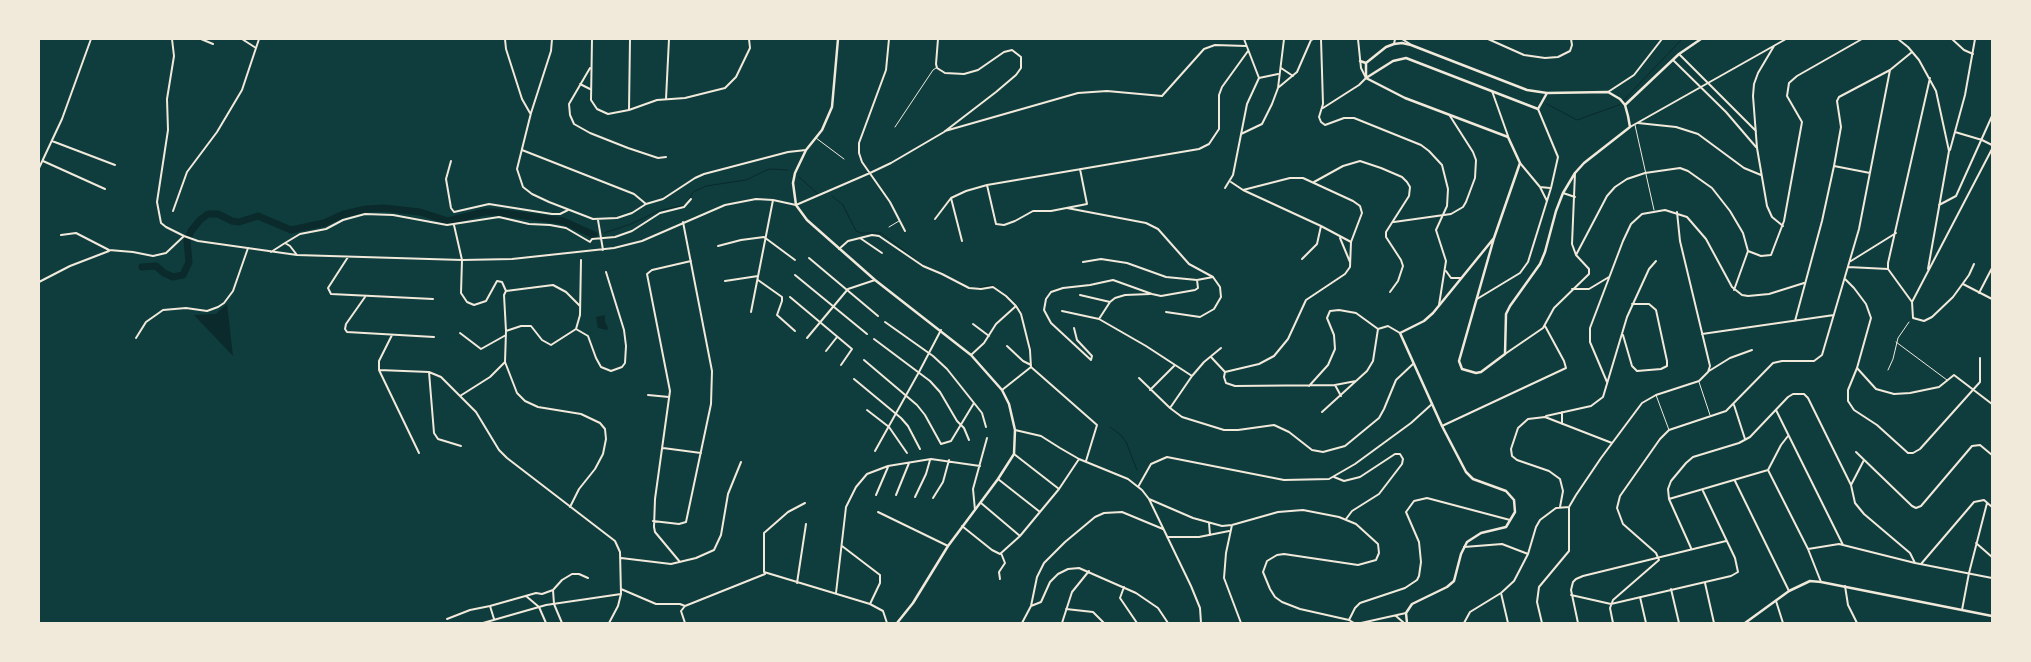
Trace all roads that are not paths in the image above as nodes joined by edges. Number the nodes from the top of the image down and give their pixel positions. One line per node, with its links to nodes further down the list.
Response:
1 (91, 39): 80 (street)
2 (172, 39): 136 (street)
3 (201, 39): 31 (street)
4 (242, 39): 36 (street)
5 (259, 39): 36 (street)
6 (505, 39): 66 (street)
7 (552, 39): 66 (street)
8 (592, 39): 44 (street)
9 (630, 39): 65 (street)
10 (669, 39): 61 (street)
11 (749, 39): 61 (street)
12 (838, 39): 77 (street)
13 (889, 39): 96 (street)
14 (938, 39): 45 (street)
15 (1244, 39): 34 (street)
16 (1284, 39): 46 (street)
17 (1314, 39): 30 (street); 49 (street)
18 (1358, 39): 42 (street)
19 (1395, 39): 32 (street)
20 (1402, 39): 33 (street)
21 (1488, 39): 22 (street)
22 (1571, 39)
23 (1662, 39): 60 (street)
24 (1701, 39): 39 (street)
25 (1786, 39): 35 (street)
26 (1862, 39): 131 (street)
27 (1898, 39): 38 (street)
28 (1952, 39): 40 (street)
29 (1975, 39): 40 (street)
30 (1321, 40): 63 (street)
31 (213, 44)
32 (1394, 44): 33 (street); 43 (street)
33 (1411, 45): 59 (street)
34 (1246, 46): 37 (street); 74 (street)
35 (1774, 46): 53 (street); 73 (street)
36 (256, 48): 121 (street)
37 (1248, 51): 50 (street); 95 (street)
38 (1912, 52): 47 (street); 52 (street)
39 (1678, 54): 41 (street); 53 (street)
40 (1973, 54): 75 (street)
41 (1673, 60): 55 (street); 62 (street)
42 (1360, 61): 43 (street); 51 (street)
43 (1366, 63): 51 (street)
44 (590, 67): 54 (street); 57 (street)
45 (937, 68): 71 (lane); 74 (street)
46 (1281, 68): 48 (street); 49 (street)
47 (1890, 70): 93 (street); 99 (street)
48 (1278, 74): 50 (street); 56 (street)
49 (1292, 76): 56 (street)
50 (1259, 78): 76 (street)
51 (1366, 78): 58 (street); 63 (street); 67 (street)
52 (1930, 78): 86 (street); 134 (street)
53 (1709, 83): 55 (street); 73 (street)
54 (580, 84): 57 (street); 87 (street)
55 (1701, 87): 69 (street); 82 (street)
56 (1278, 88): 76 (street)
57 (590, 89): 65 (street)
58 (1492, 90): 64 (street); 78 (street)
59 (1547, 92): 60 (street); 64 (street)
60 (1608, 92): 62 (street)
61 (666, 99): 65 (street)
62 (1625, 105): 72 (street)
63 (1323, 108): 123 (street)
64 (1538, 109): 106 (street)
65 (629, 110)
66 (531, 113): 84 (street)
67 (1450, 116): 78 (street); 123 (street)
68 (1992, 116): 79 (street)
69 (1638, 123): 70 (street); 100 (street)
70 (1634, 124): 72 (street); 98 (lane)
71 (895, 127)
72 (1630, 127): 97 (street)
73 (1756, 131): 82 (street)
74 (944, 132): 96 (street)
75 (1955, 132): 79 (street); 86 (street)
76 (1241, 134): 101 (street)
77 (816, 138): 85 (street); 88 (lane)
78 (1508, 138): 91 (street)
79 (1982, 140): 81 (street); 117 (street)
80 (52, 141): 89 (street); 92 (street)
81 (1992, 145)
82 (1757, 148): 100 (street)
83 (1992, 149): 171 (street)
84 (522, 150): 115 (street); 119 (street)
85 (806, 150): 115 (street); 116 (street)
86 (1949, 151): 117 (street)
87 (666, 157)
88 (844, 159)
89 (42, 161): 94 (street); 107 (street)
90 (451, 161): 119 (street)
91 (1520, 163): 104 (street); 141 (street)
92 (115, 165)
93 (1834, 166): 99 (street); 186 (street)
94 (39, 168)
95 (1080, 169): 103 (street); 118 (street)
96 (870, 173): 116 (street); 126 (street)
97 (1575, 173): 109 (street); 110 (street)
98 (1645, 173): 120 (lane); 151 (street); 156 (street)
99 (1870, 173): 165 (street)
100 (1761, 175): 131 (street)
101 (1230, 182): 105 (street); 108 (street)
102 (1314, 182): 108 (street); 128 (street); 143 (street)
103 (987, 185): 111 (street); 118 (street)
104 (1540, 186): 106 (street); 114 (street)
105 (1225, 188)
106 (1551, 188): 114 (street)
107 (106, 189)
108 (1243, 190): 130 (street)
109 (1563, 193): 110 (street); 245 (street)
110 (1575, 197): 156 (street)
111 (951, 198): 124 (street); 142 (street)
112 (690, 199): 139 (street)
113 (772, 200): 116 (street); 127 (street); 137 (street)
114 (1547, 201): 199 (street)
115 (646, 204): 125 (street)
116 (796, 205): 147 (street)
117 (1939, 205): 171 (street)
118 (1067, 208): 177 (street)
119 (568, 210): 125 (street)
120 (1654, 210): 122 (street); 178 (street)
121 (173, 211)
122 (1677, 212): 190 (street); 231 (street)
123 (1444, 215): 128 (street); 172 (street)
124 (935, 219)
125 (598, 220): 139 (street)
126 (900, 220): 132 (lane); 133 (street)
127 (683, 222): 149 (street); 163 (street)
128 (1394, 222): 192 (street)
129 (454, 224): 139 (street); 144 (street); 160 (street)
130 (1321, 226): 138 (street); 159 (street)
131 (1783, 226): 151 (street)
132 (889, 227)
133 (905, 231)
134 (1896, 233): 165 (street); 173 (street)
135 (61, 235): 148 (street)
136 (184, 236): 146 (street); 148 (street)
137 (764, 237): 145 (street); 162 (street); 176 (street)
138 (1340, 237): 143 (street); 167 (street)
139 (600, 238): 149 (street)
140 (860, 238): 147 (street); 153 (street); 207 (street)
141 (1494, 238): 150 (street); 155 (street)
142 (962, 241)
143 (1351, 242): 167 (street)
144 (285, 243): 152 (street); 154 (street)
145 (718, 246)
146 (248, 248): 152 (street); 236 (street)
147 (839, 249): 182 (street)
148 (109, 250): 185 (street)
149 (603, 250): 160 (street)
150 (1483, 251): 155 (street); 179 (street)
151 (1748, 251): 190 (street)
152 (271, 252): 154 (street)
153 (882, 253)
154 (297, 255): 157 (street)
155 (1489, 255): 199 (street)
156 (1576, 255): 188 (street)
157 (348, 257): 160 (street); 196 (street)
158 (809, 258): 189 (street)
159 (1302, 259)
160 (462, 260): 191 (street)
161 (581, 260): 205 (street)
162 (795, 260)
163 (692, 261): 279 (street); 311 (street)
164 (1656, 261): 203 (street)
165 (1850, 261): 169 (street)
166 (1083, 262): 183 (street)
167 (1350, 263): 260 (street)
168 (1974, 264): 187 (street)
169 (1848, 267): 173 (street); 180 (street)
170 (1992, 268): 193 (street)
171 (1928, 269): 202 (street)
172 (1445, 270): 179 (street); 204 (street)
173 (1888, 270): 202 (street)
174 (606, 272): 221 (street)
175 (795, 275): 206 (street)
176 (758, 276): 181 (street); 184 (street)
177 (1213, 276): 183 (street); 210 (street)
178 (1610, 276): 188 (street); 268 (street)
179 (1462, 278): 204 (street)
180 (1844, 279): 211 (street); 255 (street)
181 (758, 280): 208 (street); 223 (street)
182 (875, 280): 189 (street); 224 (street)
183 (1197, 280): 194 (street)
184 (725, 281)
185 (39, 282)
186 (1804, 283): 190 (street); 214 (street)
187 (1963, 284): 193 (street); 202 (street)
188 (1572, 289): 219 (street)
189 (848, 290): 206 (street); 212 (street)
190 (1734, 290)
191 (506, 291): 205 (street); 225 (street)
192 (1390, 292)
193 (1979, 292): 200 (street)
194 (1152, 294): 201 (street); 220 (street)
195 (1080, 295): 201 (street)
196 (365, 297): 198 (street); 229 (street)
197 (790, 297): 215 (street)
198 (433, 299)
199 (1477, 299): 245 (street)
200 (1992, 299)
201 (1110, 302): 213 (street)
202 (1912, 302)
203 (1632, 304): 228 (street); 228 (street)
204 (1439, 305): 227 (street)
205 (580, 306): 221 (street)
206 (833, 306): 215 (street); 230 (street)
207 (1016, 306): 233 (street); 254 (street)
208 (751, 312)
209 (1062, 312): 213 (street)
210 (1166, 312)
211 (1834, 315): 214 (street); 282 (street)
212 (878, 316)
213 (1099, 319): 253 (street)
214 (1795, 320): 231 (street)
215 (820, 322): 235 (street); 237 (street)
216 (885, 322): 244 (street)
217 (1909, 322): 239 (lane)
218 (973, 324): 233 (street)
219 (1545, 326): 245 (street); 294 (street)
220 (1074, 328)
221 (576, 329): 225 (street)
222 (1378, 329): 227 (street); 266 (street); 270 (street)
223 (795, 330)
224 (941, 330): 244 (street); 246 (street)
225 (506, 331): 232 (street)
226 (460, 333): 232 (street)
227 (1400, 333): 251 (street)
228 (1623, 333): 268 (street)
229 (392, 334): 234 (street); 256 (street)
230 (867, 334)
231 (1702, 334): 261 (street)
232 (506, 335): 250 (street)
233 (989, 336): 246 (street)
234 (434, 337)
235 (837, 337): 243 (street); 252 (street)
236 (136, 338)
237 (807, 338)
238 (874, 339): 259 (street)
239 (1896, 342): 257 (lane); 265 (lane)
240 (1007, 346): 254 (street)
241 (1221, 348): 247 (street)
242 (1752, 350): 261 (street)
243 (826, 351)
244 (929, 354): 259 (street); 280 (street)
245 (1505, 354)
246 (971, 355): 272 (street)
247 (1211, 356): 260 (street); 262 (street)
248 (1980, 358): 271 (street)
249 (864, 360): 274 (street)
250 (504, 362): 277 (street); 341 (street)
251 (1413, 364): 281 (street); 284 (street)
252 (841, 365)
253 (1175, 365): 262 (street); 273 (street)
254 (1031, 366): 272 (street); 318 (street)
255 (1857, 368): 265 (street); 271 (street)
256 (379, 370): 258 (street); 309 (street)
257 (1888, 370)
258 (429, 372): 277 (street); 304 (street)
259 (919, 372): 274 (street); 293 (street)
260 (1225, 372): 270 (street)
261 (1708, 372): 267 (street)
262 (1192, 376): 284 (street)
263 (1139, 378): 273 (street)
264 (854, 380): 289 (street)
265 (1947, 380): 271 (street)
266 (1356, 381): 269 (street); 278 (street)
267 (1699, 381): 276 (street); 290 (lane)
268 (1607, 382): 288 (street)
269 (1335, 385): 270 (street); 278 (street)
270 (1309, 386)
271 (1973, 389): 283 (street)
272 (1002, 390): 297 (street)
273 (1150, 390): 284 (street)
274 (907, 394): 289 (street); 293 (street)
275 (648, 395): 279 (street)
276 (1656, 395): 298 (lane); 303 (street)
277 (460, 396): 341 (street)
278 (1341, 396): 287 (street)
279 (670, 397): 305 (street)
280 (974, 403): 293 (street); 296 (street)
281 (1432, 404): 294 (street); 324 (street)
282 (1734, 404): 290 (street); 302 (street)
283 (1992, 404)
284 (1170, 408)
285 (867, 410): 295 (street)
286 (1776, 410): 299 (street); 302 (street); 327 (street)
287 (1322, 412)
288 (1562, 412): 291 (street); 292 (street)
289 (896, 414): 295 (street); 306 (street)
290 (1711, 416): 298 (street)
291 (1545, 417): 292 (street); 340 (street)
292 (1562, 424): 303 (street)
293 (961, 425): 301 (street)
294 (1442, 426): 348 (street)
295 (889, 427): 307 (street); 310 (street)
296 (986, 427)
297 (1015, 430): 312 (street); 314 (street)
298 (1669, 430): 369 (street)
299 (1789, 436): 323 (street); 361 (street)
300 (987, 438): 322 (street)
301 (968, 440)
302 (1745, 440): 336 (street)
303 (1612, 443): 343 (street)
304 (461, 446)
305 (663, 448): 311 (street); 349 (street)
306 (920, 449)
307 (875, 451)
308 (1856, 452): 317 (street)
309 (419, 453)
310 (907, 453)
311 (701, 454): 349 (street)
312 (1014, 454): 325 (street); 329 (street)
313 (1992, 455): 317 (street)
314 (1079, 458): 318 (street); 329 (street)
315 (930, 459): 316 (street); 320 (street); 333 (street)
316 (949, 460): 322 (street); 334 (street)
317 (1864, 460): 327 (street)
318 (1086, 461): 328 (street)
319 (741, 462): 372 (street)
320 (909, 463): 321 (street); 332 (street)
321 (888, 466): 331 (street); 362 (street)
322 (980, 466): 344 (street)
323 (1768, 470): 326 (street); 366 (street)
324 (1334, 477): 328 (street); 347 (street)
325 (998, 479): 338 (street); 346 (street)
326 (1735, 481): 330 (street); 389 (street)
327 (1852, 485): 373 (street)
328 (1138, 487): 335 (street)
329 (1059, 489): 346 (street)
330 (1703, 491): 336 (street); 359 (street)
331 (876, 495)
332 (896, 495)
333 (914, 497)
334 (933, 498)
335 (1149, 499): 350 (street); 354 (street)
336 (1670, 499): 365 (street)
337 (805, 503): 377 (street)
338 (981, 503): 344 (street); 357 (street)
339 (1987, 503): 342 (street); 360 (street); 374 (street)
340 (1560, 506): 343 (street); 368 (street)
341 (570, 507): 371 (street)
342 (1992, 507)
343 (1569, 508): 432 (street)
344 (975, 511): 353 (street)
345 (878, 512): 363 (street)
346 (1040, 512): 357 (street)
347 (1346, 519): 352 (street); 411 (street)
348 (1511, 520): 364 (street); 411 (street)
349 (653, 521): 372 (street)
350 (1209, 523): 352 (street); 356 (street)
351 (806, 524): 382 (street)
352 (1232, 525): 355 (street)
353 (962, 526): 363 (street); 367 (street)
354 (1162, 529): 358 (street); 402 (street)
355 (1229, 531): 356 (street); 425 (street)
356 (1210, 535): 358 (street)
357 (1020, 536): 367 (street)
358 (1167, 537): 424 (street)
359 (1726, 541): 365 (street); 383 (street)
360 (1976, 543): 370 (street); 376 (street)
361 (1843, 544): 366 (street); 373 (street)
362 (842, 546): 390 (street); 398 (street)
363 (948, 546): 418 (street)
364 (1464, 547): 368 (street); 406 (street)
365 (1691, 548): 369 (street)
366 (1808, 549): 381 (street)
367 (1001, 553): 380 (street)
368 (1528, 554): 391 (street)
369 (1658, 557): 393 (street); 399 (street)
370 (1992, 557)
371 (621, 558): 372 (street); 386 (street)
372 (680, 562)
373 (1915, 563): 374 (street)
374 (1921, 564): 376 (street)
375 (1089, 572): 385 (street); 402 (street); 404 (street)
376 (1969, 573): 379 (street); 405 (street)
377 (766, 574): 382 (street); 401 (street)
378 (588, 578): 388 (street)
379 (1992, 578)
380 (1000, 579)
381 (1821, 582): 384 (street); 389 (street)
382 (797, 583): 390 (street)
383 (1705, 583): 387 (street); 437 (street)
384 (1845, 586): 405 (street); 440 (street)
385 (1124, 587): 422 (street); 423 (street)
386 (621, 589): 392 (street); 401 (street)
387 (1671, 589): 395 (street); 436 (street)
388 (552, 590): 394 (street); 397 (street)
389 (1789, 591): 396 (street)
390 (836, 593): 398 (street)
391 (1501, 593): 430 (street); 431 (street)
392 (621, 594): 397 (street); 415 (street)
393 (1571, 595): 399 (street); 433 (street)
394 (526, 596): 400 (street); 403 (street)
395 (1640, 597): 399 (street); 435 (street)
396 (1776, 601): 438 (street); 439 (street)
397 (554, 604): 403 (street); 414 (street)
398 (870, 604): 417 (street)
399 (1610, 604): 434 (street)
400 (490, 606): 409 (street); 410 (street)
401 (685, 606): 416 (street)
402 (1031, 606): 419 (street)
403 (539, 607): 410 (street); 413 (street)
404 (1066, 609): 420 (street); 421 (street)
405 (1962, 610): 408 (street)
406 (1406, 613): 407 (street); 429 (street)
407 (1396, 616): 427 (street); 428 (street)
408 (1992, 616)
409 (447, 619)
410 (494, 619): 412 (street)
411 (1349, 620): 426 (street)
412 (483, 623)
413 (546, 623)
414 (562, 623)
415 (609, 623)
416 (685, 623)
417 (887, 623)
418 (897, 623)
419 (1022, 623)
420 (1062, 623)
421 (1104, 623)
422 (1137, 623)
423 (1168, 623)
424 (1201, 623)
425 (1240, 623)
426 (1354, 623)
427 (1361, 623)
428 (1404, 623)
429 (1407, 623)
430 (1464, 623)
431 (1508, 623)
432 (1542, 623)
433 (1578, 623)
434 (1613, 623)
435 (1646, 623)
436 (1679, 623)
437 (1714, 623)
438 (1746, 623)
439 (1783, 623)
440 (1857, 623)

